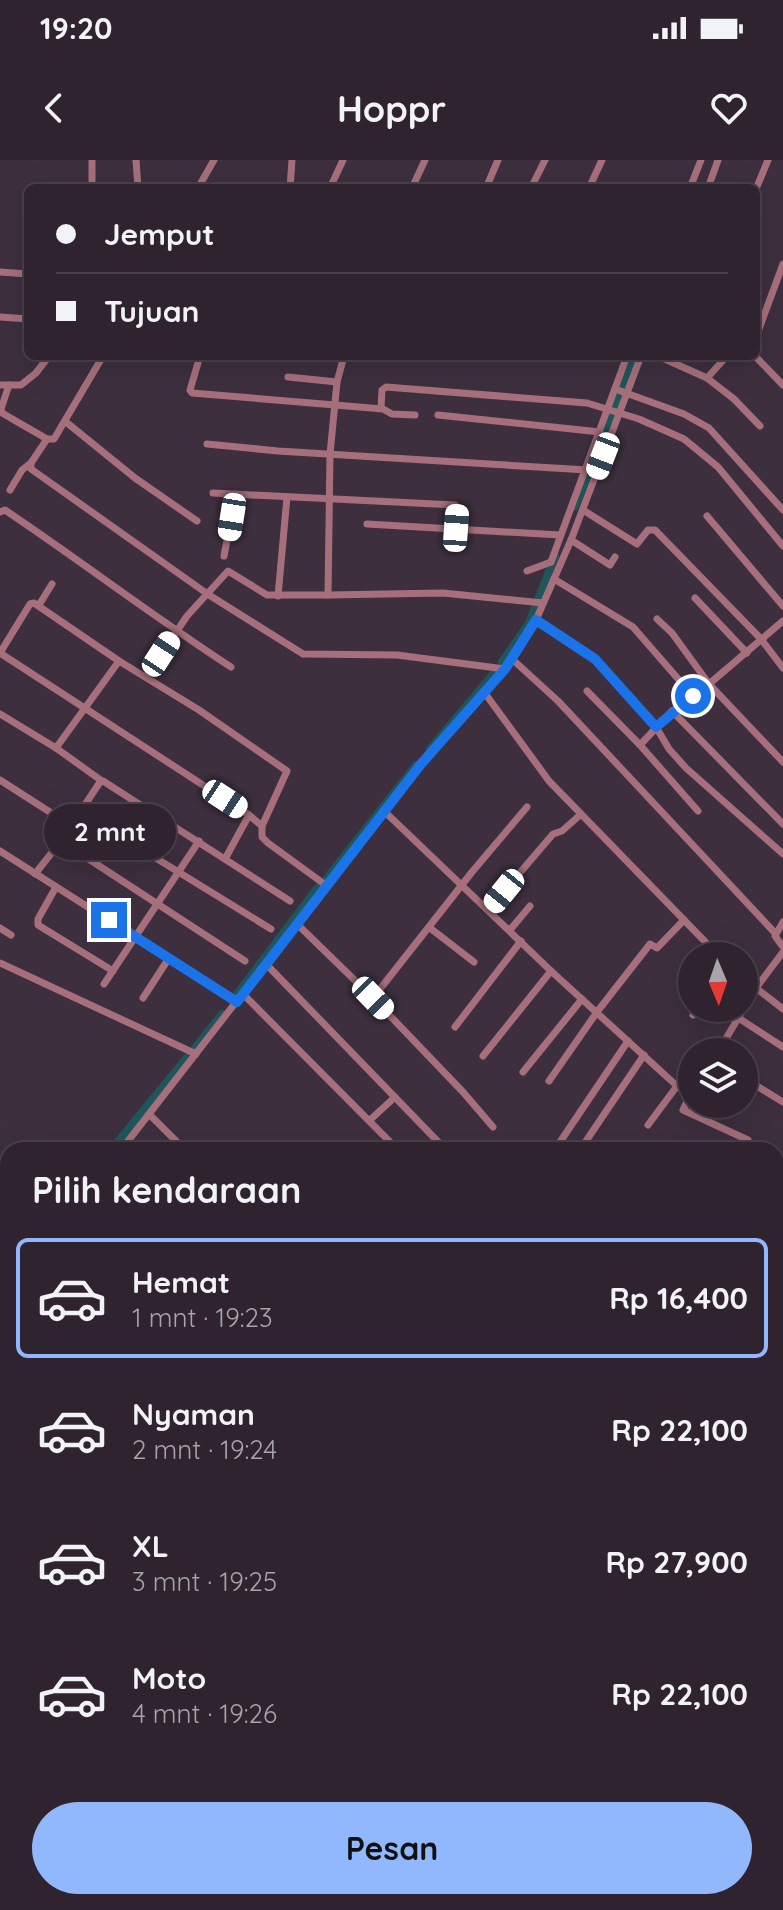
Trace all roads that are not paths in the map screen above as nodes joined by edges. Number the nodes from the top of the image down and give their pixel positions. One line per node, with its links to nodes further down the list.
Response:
1 (92, 160): 13 (street)
2 (136, 160): 14 (street)
3 (214, 160): 15 (street)
4 (292, 160): 16 (street)
5 (343, 160): 17 (street)
6 (425, 160): 18 (street)
7 (498, 160): 19 (street)
8 (545, 160): 20 (street)
9 (602, 160): 21 (street)
10 (701, 160): 22 (street)
11 (718, 160): 23 (street)
12 (768, 160): 24 (street)
13 (92, 184)
14 (138, 184)
15 (201, 184)
16 (290, 184)
17 (332, 184)
18 (414, 184)
19 (488, 184)
20 (533, 184)
21 (591, 184)
22 (692, 184)
23 (709, 184)
24 (758, 184)
25 (783, 264): 30 (street)
26 (0, 272): 27 (street)
27 (24, 274)
28 (0, 317): 29 (street)
29 (24, 319)
30 (760, 326)
31 (46, 360): 43 (street)
32 (101, 360): 51 (street)
33 (199, 360): 46 (street)
34 (343, 360): 42 (street)
35 (626, 360): 45 (street)
36 (639, 360): 45 (street)
37 (667, 360): 41 (street)
38 (723, 360): 41 (street)
39 (759, 360): 44 (street)
40 (288, 377): 42 (street)
41 (707, 378): 52 (street)
42 (337, 382): 46 (street)
43 (4, 385): 54 (street)
44 (783, 385)
45 (622, 391): 48 (street); 48 (street); 66 (street)
46 (334, 404): 47 (street); 56 (street)
47 (381, 408): 48 (street); 49 (street)
48 (614, 412): 53 (street); 59 (street); 74 (street)
49 (415, 415)
50 (438, 415): 53 (street)
51 (66, 422): 54 (street); 69 (street)
52 (760, 426)
53 (600, 432): 58 (street)
54 (47, 439): 57 (street)
55 (207, 444): 56 (street)
56 (330, 454): 58 (street); 64 (street)
57 (31, 463): 60 (street); 81 (street)
58 (585, 473): 59 (street); 72 (street)
59 (594, 480): 65 (street)
60 (10, 490)
61 (213, 493): 62 (street)
62 (236, 494): 63 (street); 75 (street)
63 (287, 497): 64 (street); 83 (street)
64 (331, 498): 71 (street); 82 (street)
65 (583, 510): 73 (street); 92 (street)
66 (783, 510)
67 (0, 512): 91 (street)
68 (707, 516): 87 (street)
69 (197, 521)
70 (367, 524): 71 (street)
71 (456, 528): 72 (street)
72 (560, 535): 77 (street)
73 (571, 540): 76 (street); 77 (street)
74 (783, 546)
75 (224, 556)
76 (615, 557)
77 (555, 567): 78 (street); 79 (street)
78 (527, 571)
79 (554, 579): 85 (street); 103 (street)
80 (52, 584): 86 (street)
81 (209, 595): 83 (street); 91 (street); 98 (street)
82 (328, 595): 83 (street); 85 (street)
83 (278, 596)
84 (695, 598): 93 (street)
85 (543, 603): 89 (street)
86 (39, 605): 95 (street); 104 (street)
87 (783, 606)
88 (657, 619): 100 (street)
89 (536, 620): 94 (street); 107 (street)
90 (783, 621): 92 (street)
91 (176, 632): 96 (street); 99 (street)
92 (761, 639): 93 (street); 97 (street)
93 (747, 653): 100 (street)
94 (512, 659): 98 (street); 143 (street)
95 (119, 661): 99 (street); 104 (street)
96 (231, 667)
97 (783, 668)
98 (505, 669): 102 (street)
99 (146, 677): 121 (street)
100 (709, 684): 103 (street); 110 (street)
101 (587, 691): 108 (street)
102 (484, 692): 114 (street); 118 (street)
103 (693, 696): 105 (street)
104 (85, 708): 109 (street); 117 (street)
105 (672, 711): 107 (street); 119 (street)
106 (0, 714): 109 (street)
107 (656, 727): 108 (street); 125 (street)
108 (640, 745): 115 (street)
109 (56, 748): 112 (street)
110 (783, 762)
111 (0, 780): 120 (street)
112 (102, 781): 116 (street); 123 (street)
113 (527, 807): 129 (street)
114 (384, 811): 129 (street); 130 (street)
115 (698, 811)
116 (81, 812): 120 (street); 127 (street)
117 (249, 815): 121 (street); 126 (street)
118 (580, 815): 135 (street); 136 (street)
119 (783, 824)
120 (70, 825): 122 (street)
121 (262, 826): 130 (street)
122 (61, 841): 128 (street); 133 (street)
123 (199, 841): 126 (street); 127 (street)
124 (0, 851): 128 (street)
125 (783, 854)
126 (225, 859): 132 (street)
127 (177, 873): 133 (street); 141 (street)
128 (35, 874): 131 (street)
129 (462, 885): 135 (street); 140 (street)
130 (327, 886): 138 (street)
131 (56, 887): 145 (street); 155 (street)
132 (290, 901)
133 (156, 905): 145 (street); 150 (street)
134 (530, 906): 142 (street)
135 (488, 910): 142 (street)
136 (684, 920): 147 (street); 166 (street)
137 (783, 922): 143 (street)
138 (297, 924): 154 (street); 162 (street)
139 (0, 928): 144 (street)
140 (430, 928): 151 (street); 162 (street)
141 (271, 929)
142 (510, 930): 146 (street)
143 (776, 934): 148 (street)
144 (11, 935)
145 (135, 936): 149 (street); 155 (street)
146 (521, 941): 156 (street); 168 (street)
147 (705, 942)
148 (783, 949): 153 (street)
149 (169, 958): 161 (street); 164 (street)
150 (245, 961)
151 (474, 962)
152 (0, 963): 171 (street)
153 (780, 964): 158 (street)
154 (267, 965): 160 (street); 178 (street)
155 (113, 971): 157 (street)
156 (551, 971): 163 (street); 173 (street)
157 (104, 984)
158 (758, 985)
159 (758, 989): 165 (street)
160 (243, 994): 164 (street); 182 (street)
161 (143, 998)
162 (373, 998): 184 (street)
163 (582, 999): 166 (street); 174 (street)
164 (237, 1002): 171 (street)
165 (783, 1009)
166 (597, 1012): 169 (street); 175 (street)
167 (741, 1022): 170 (street)
168 (455, 1027)
169 (628, 1041): 172 (street); 189 (street)
170 (783, 1047)
171 (196, 1054): 180 (street)
172 (644, 1055): 176 (street); 190 (street)
173 (483, 1056)
174 (523, 1072)
175 (549, 1081)
176 (677, 1086): 183 (street)
177 (758, 1087): 179 (street)
178 (395, 1097): 182 (street); 188 (street)
179 (783, 1102)
180 (149, 1114): 185 (street); 186 (street)
181 (700, 1118): 191 (street)
182 (370, 1120): 187 (street)
183 (648, 1125)
184 (493, 1127)
185 (127, 1142)
186 (177, 1142)
187 (391, 1142)
188 (438, 1142)
189 (560, 1142)
190 (585, 1142)
191 (747, 1142)

